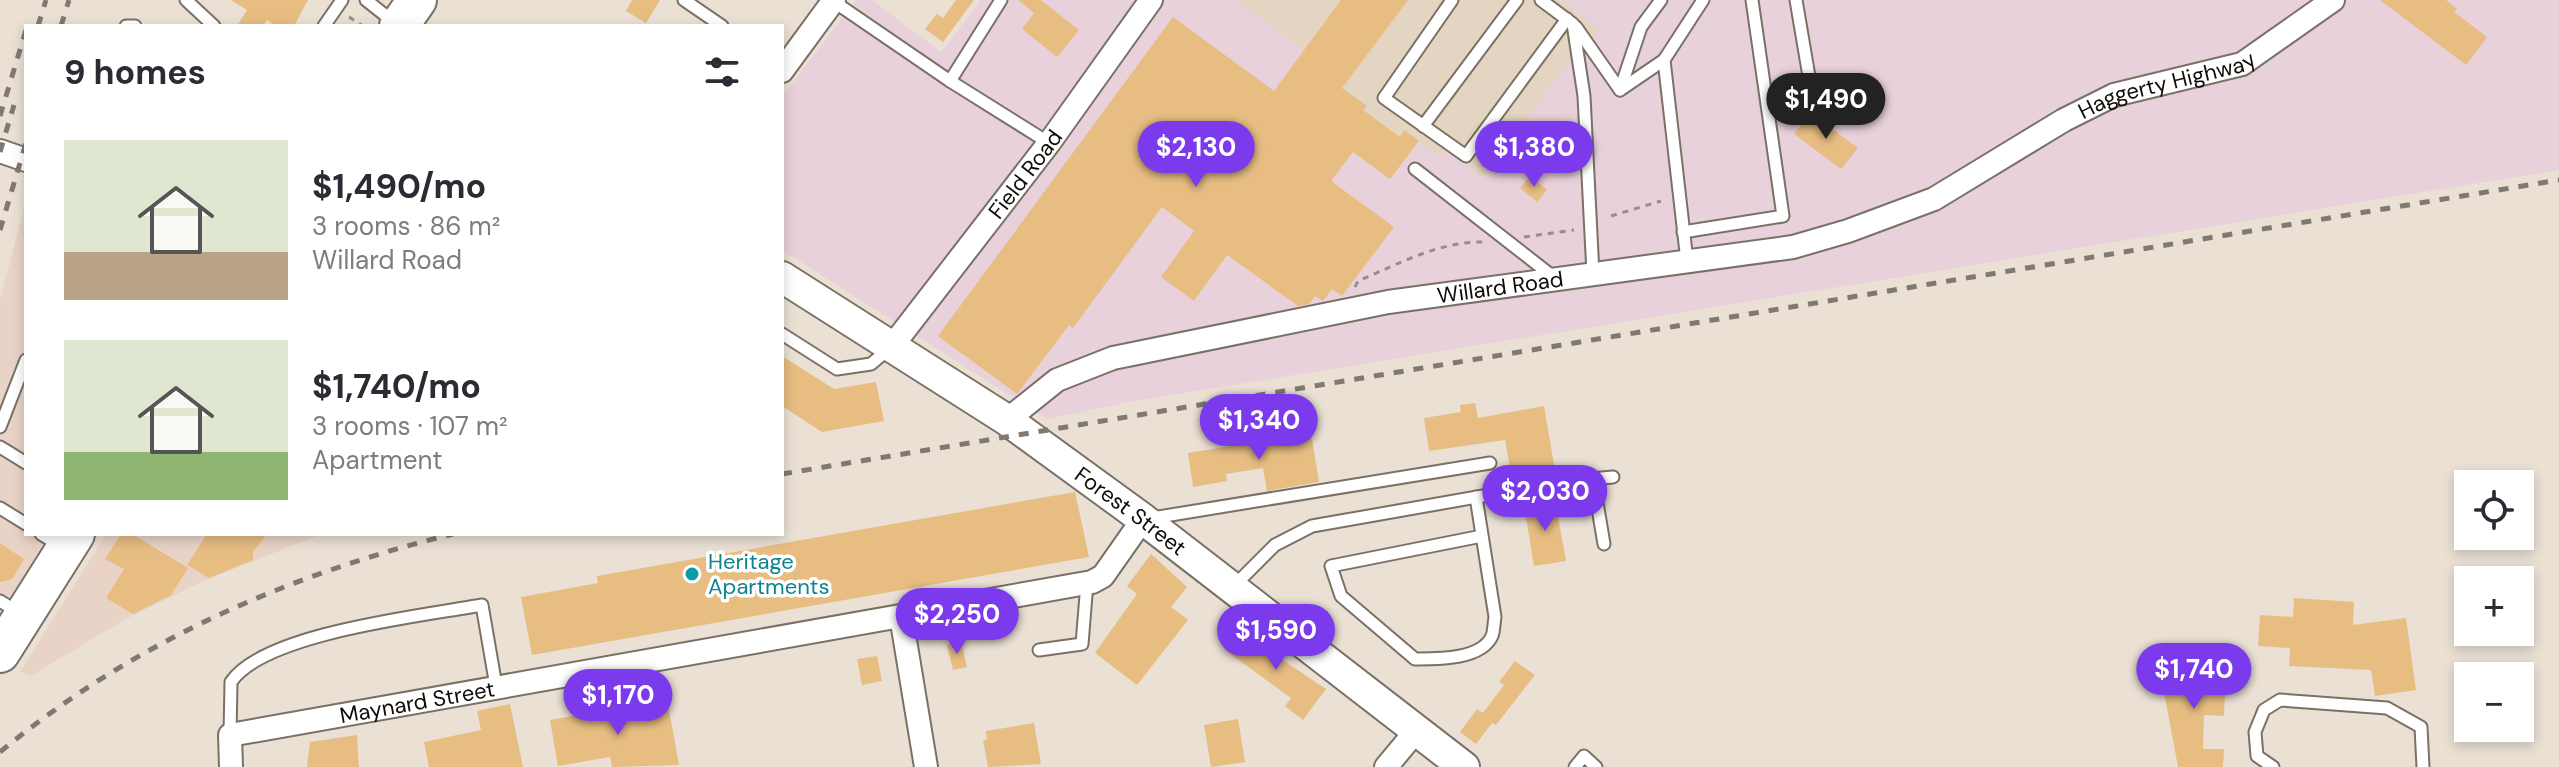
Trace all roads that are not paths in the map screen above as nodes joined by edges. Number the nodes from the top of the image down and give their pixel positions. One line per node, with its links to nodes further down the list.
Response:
1 (186, 0): 18 (lane)
2 (342, 0): 19 (lane)
3 (366, 0): 20 (lane)
4 (417, 0): 21 (highway)
5 (684, 0): 22 (lane)
6 (834, 0): 24 (street); 25 (lane)
7 (1001, 0): 25 (lane)
8 (1151, 0): 29 (street, Field Road)
9 (1452, 0): 28 (lane)
10 (1517, 0): 28 (lane)
11 (1541, 0): 17 (lane)
12 (1661, 0): 26 (lane)
13 (1703, 0): 23 (lane)
14 (1752, 0): 34 (lane)
15 (1796, 0): 27 (lane)
16 (2333, 0): 32 (street, Haggerty Highway)
17 (1570, 21): 26 (lane); 28 (lane); 36 (lane)
18 (212, 24)
19 (325, 24)
20 (396, 24)
21 (400, 24)
22 (719, 24)
23 (1664, 60): 26 (lane); 34 (lane)
24 (784, 69)
25 (950, 81): 29 (lane)
26 (1620, 90)
27 (1812, 94)
28 (1423, 126)
29 (1049, 143): 40 (street, Field Road)
30 (0, 151): 31 (street)
31 (24, 159)
32 (1997, 160): 35 (street, Willard Road)
33 (1415, 169): 38 (lane)
34 (1683, 232): 35 (lane)
35 (1687, 261): 36 (street, Willard Road)
36 (1593, 274): 38 (street, Willard Road)
37 (784, 278): 40 (main road, Forest Street)
38 (1556, 279): 42 (street, Willard Road)
39 (784, 335): 40 (lane)
40 (893, 345): 42 (main road, Forest Street)
41 (24, 365): 43 (lane)
42 (1007, 420): 51 (main road, Forest Street)
43 (0, 427)
44 (0, 447): 45 (lane)
45 (24, 462)
46 (1490, 463): 51 (lane)
47 (1613, 477): 48 (lane)
48 (1593, 479): 49 (lane); 55 (lane)
49 (1476, 497): 53 (lane); 57 (lane)
50 (0, 508): 52 (lane)
51 (1143, 519): 56 (street); 57 (main road, Forest Street)
52 (24, 523)
53 (1482, 536): 53 (lane)
54 (61, 539): 59 (highway)
55 (1604, 544)
56 (1087, 583): 58 (street, Maynard Street); 60 (lane)
57 (1232, 588): 62 (main road, Forest Street)
58 (901, 616): 61 (street, Maynard Street); 65 (street)
59 (6, 631)
60 (1039, 650)
61 (496, 686): 63 (street, Maynard Street); 63 (lane)
62 (1416, 731): 66 (street); 67 (main road, Forest Street)
63 (230, 735): 64 (street)
64 (231, 767)
65 (926, 767)
66 (1386, 767)
67 (1464, 767)
68 (1575, 767): 69 (lane)
69 (1596, 767)
70 (2273, 767): 71 (lane)
71 (2423, 767)

